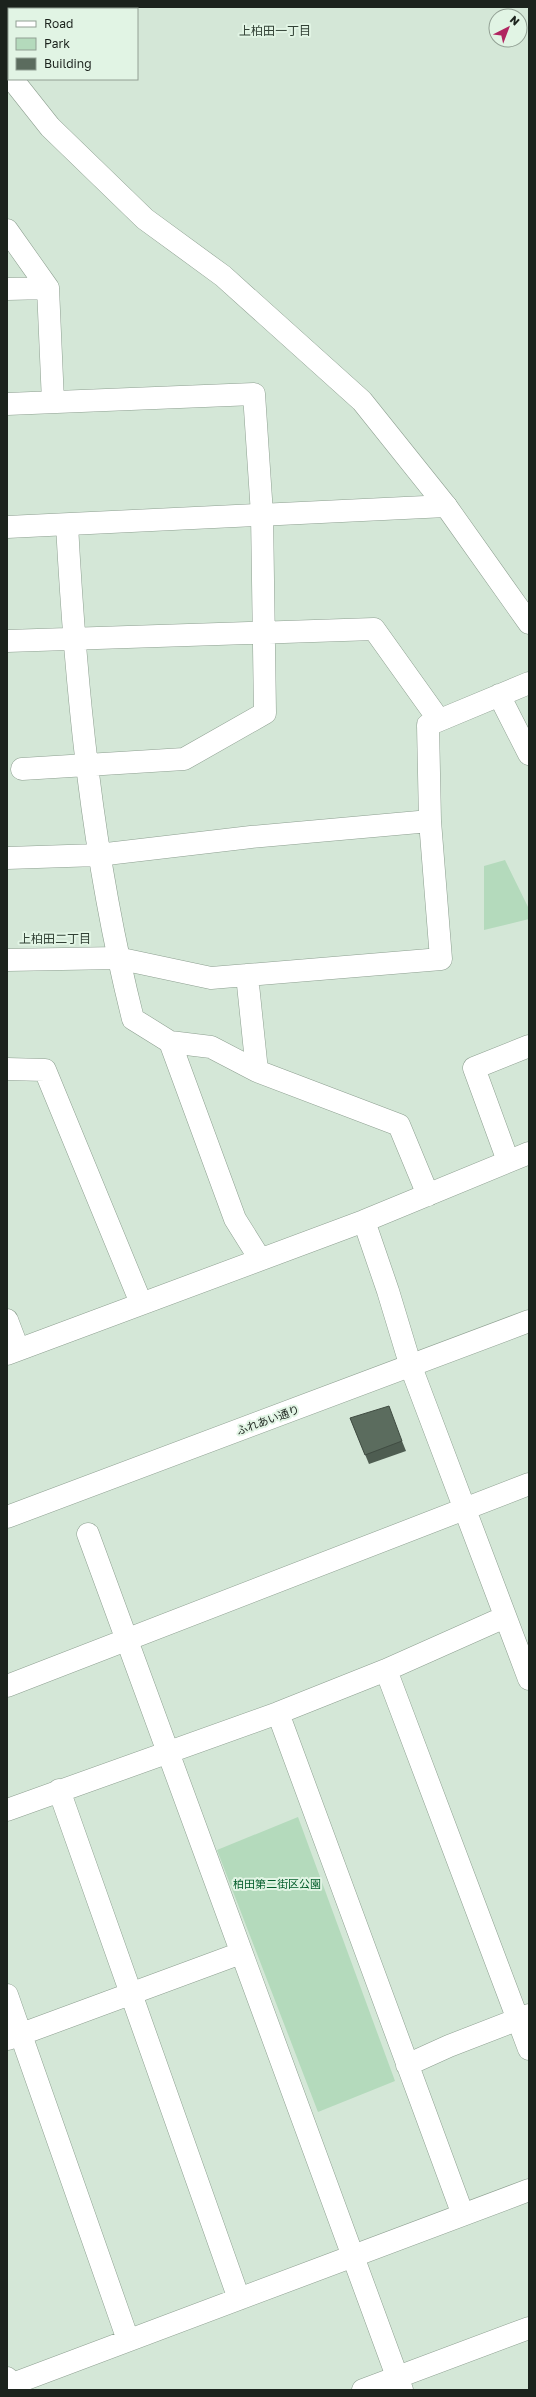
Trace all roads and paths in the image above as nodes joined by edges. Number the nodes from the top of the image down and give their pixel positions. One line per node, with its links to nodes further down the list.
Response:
1 (7, 70): 2 (street)
2 (8, 76)
3 (13, 80): 9 (street)
4 (7, 230): 5 (street)
5 (48, 288): 6 (street); 7 (street)
6 (7, 289)
7 (53, 402): 8 (street); 10 (street)
8 (7, 404)
9 (446, 506): 10 (street); 13 (street)
10 (262, 514): 11 (street); 14 (street)
11 (67, 525): 12 (street); 15 (street)
12 (7, 527)
13 (529, 623)
14 (264, 631): 15 (street); 19 (street); 21 (street)
15 (73, 638): 16 (street); 21 (street)
16 (7, 641)
17 (529, 683): 18 (street)
18 (499, 695): 19 (street); 20 (street)
19 (439, 720): 23 (street)
20 (529, 754)
21 (88, 765): 22 (street); 24 (street)
22 (22, 769)
23 (430, 821): 24 (street); 28 (street)
24 (98, 855): 25 (street); 26 (street)
25 (7, 858)
26 (118, 958): 27 (street); 28 (street); 29 (street)
27 (7, 960)
28 (246, 975): 32 (street)
29 (170, 1042): 32 (street); 37 (street)
30 (529, 1046): 34 (street)
31 (7, 1069): 38 (street)
32 (257, 1071): 35 (street)
33 (529, 1153): 34 (street)
34 (508, 1161): 35 (street)
35 (428, 1195): 36 (street)
36 (364, 1221): 37 (street); 42 (street)
37 (260, 1259): 38 (street)
38 (141, 1303): 41 (street)
39 (7, 1320): 41 (street)
40 (529, 1321): 42 (street, ふれあい通り)
41 (12, 1351)
42 (411, 1367): 44 (street); 45 (street, ふれあい通り)
43 (529, 1484): 44 (street)
44 (464, 1510): 47 (street); 48 (street)
45 (7, 1518)
46 (88, 1534): 48 (street)
47 (505, 1617): 49 (street); 50 (street)
48 (127, 1640): 51 (street); 53 (street)
49 (527, 1669)
50 (386, 1670): 52 (street); 59 (street)
51 (7, 1686)
52 (278, 1713): 53 (street); 62 (street)
53 (168, 1753): 54 (street); 56 (street)
54 (59, 1790): 55 (street); 57 (street)
55 (7, 1810)
56 (241, 1953): 57 (street); 65 (street)
57 (131, 1994): 60 (street); 66 (street)
58 (7, 1995): 60 (street)
59 (523, 2017): 61 (street); 62 (street)
60 (14, 2037): 68 (street)
61 (529, 2049)
62 (408, 2066): 64 (street)
63 (529, 2190): 64 (street)
64 (463, 2215): 65 (street)
65 (352, 2256): 66 (street); 69 (street)
66 (239, 2299): 68 (street)
67 (529, 2328): 69 (street)
68 (128, 2340): 70 (street)
69 (399, 2383): 71 (street)
70 (9, 2384)
71 (363, 2390)

